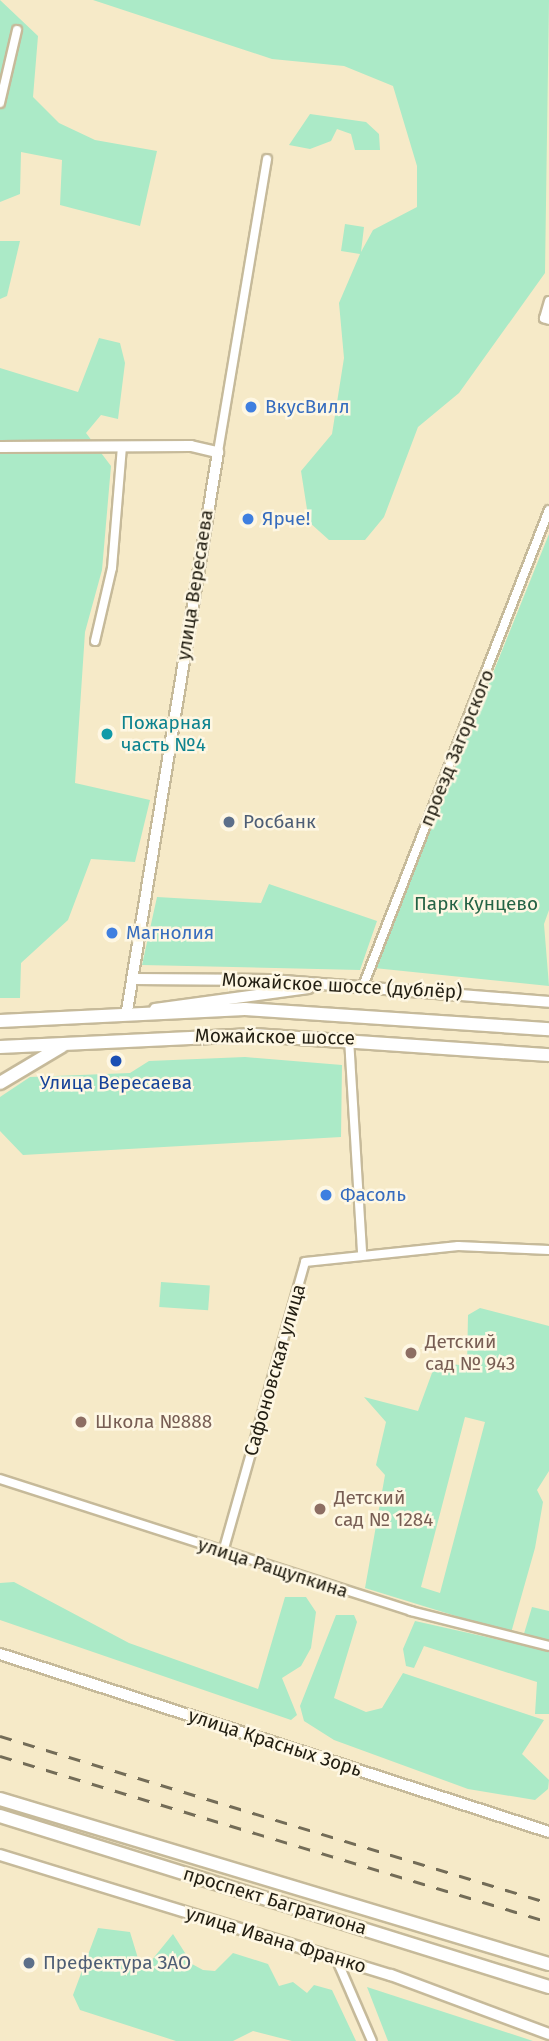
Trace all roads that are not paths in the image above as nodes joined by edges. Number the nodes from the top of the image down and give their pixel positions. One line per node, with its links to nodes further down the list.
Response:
1 (17, 30): 2 (street)
2 (0, 103)
3 (267, 159): 8 (street, улица Вересаева)
4 (549, 301): 5 (street)
5 (549, 320)
6 (122, 446): 7 (street); 8 (street); 10 (street)
7 (0, 447)
8 (218, 452): 11 (street, улица Вересаева)
9 (549, 510): 13 (street, проезд Загорского)
10 (95, 641)
11 (134, 979): 12 (street, Можайское шоссе (дублёр)); 16 (street, улица Вересаева)
12 (340, 985): 13 (street, Можайское шоссе (дублёр)); 15 (street)
13 (363, 986): 14 (street, Можайское шоссе (дублёр))
14 (549, 1002)
15 (149, 1010): 16 (main road, Можайское шоссе); 18 (main road, Можайское шоссе)
16 (127, 1011): 17 (main road, Можайское шоссе)
17 (0, 1021)
18 (549, 1029)
19 (349, 1039): 20 (main road, Можайское шоссе); 22 (main road, Можайское шоссе); 25 (street)
20 (85, 1040): 21 (main road, Можайское шоссе); 23 (main road)
21 (0, 1047)
22 (549, 1055)
23 (0, 1083)
24 (549, 1250): 25 (street, Сафоновская улица)
25 (362, 1254): 27 (street, Сафоновская улица)
26 (0, 1479): 27 (street, улица Ращупкина)
27 (223, 1552): 28 (street, улица Ращупкина)
28 (549, 1646)
29 (0, 1654): 32 (street, улица Красных Зорь)
30 (0, 1799): 35 (main road, проспект Багратиона)
31 (0, 1816): 36 (main road, проспект Багратиона)
32 (549, 1832)
33 (0, 1855): 34 (street, улица Ивана Франко)
34 (336, 1958): 37 (street, улица Ивана Франко); 38 (street)
35 (549, 1964)
36 (549, 1987)
37 (549, 2034)
38 (372, 2041)

